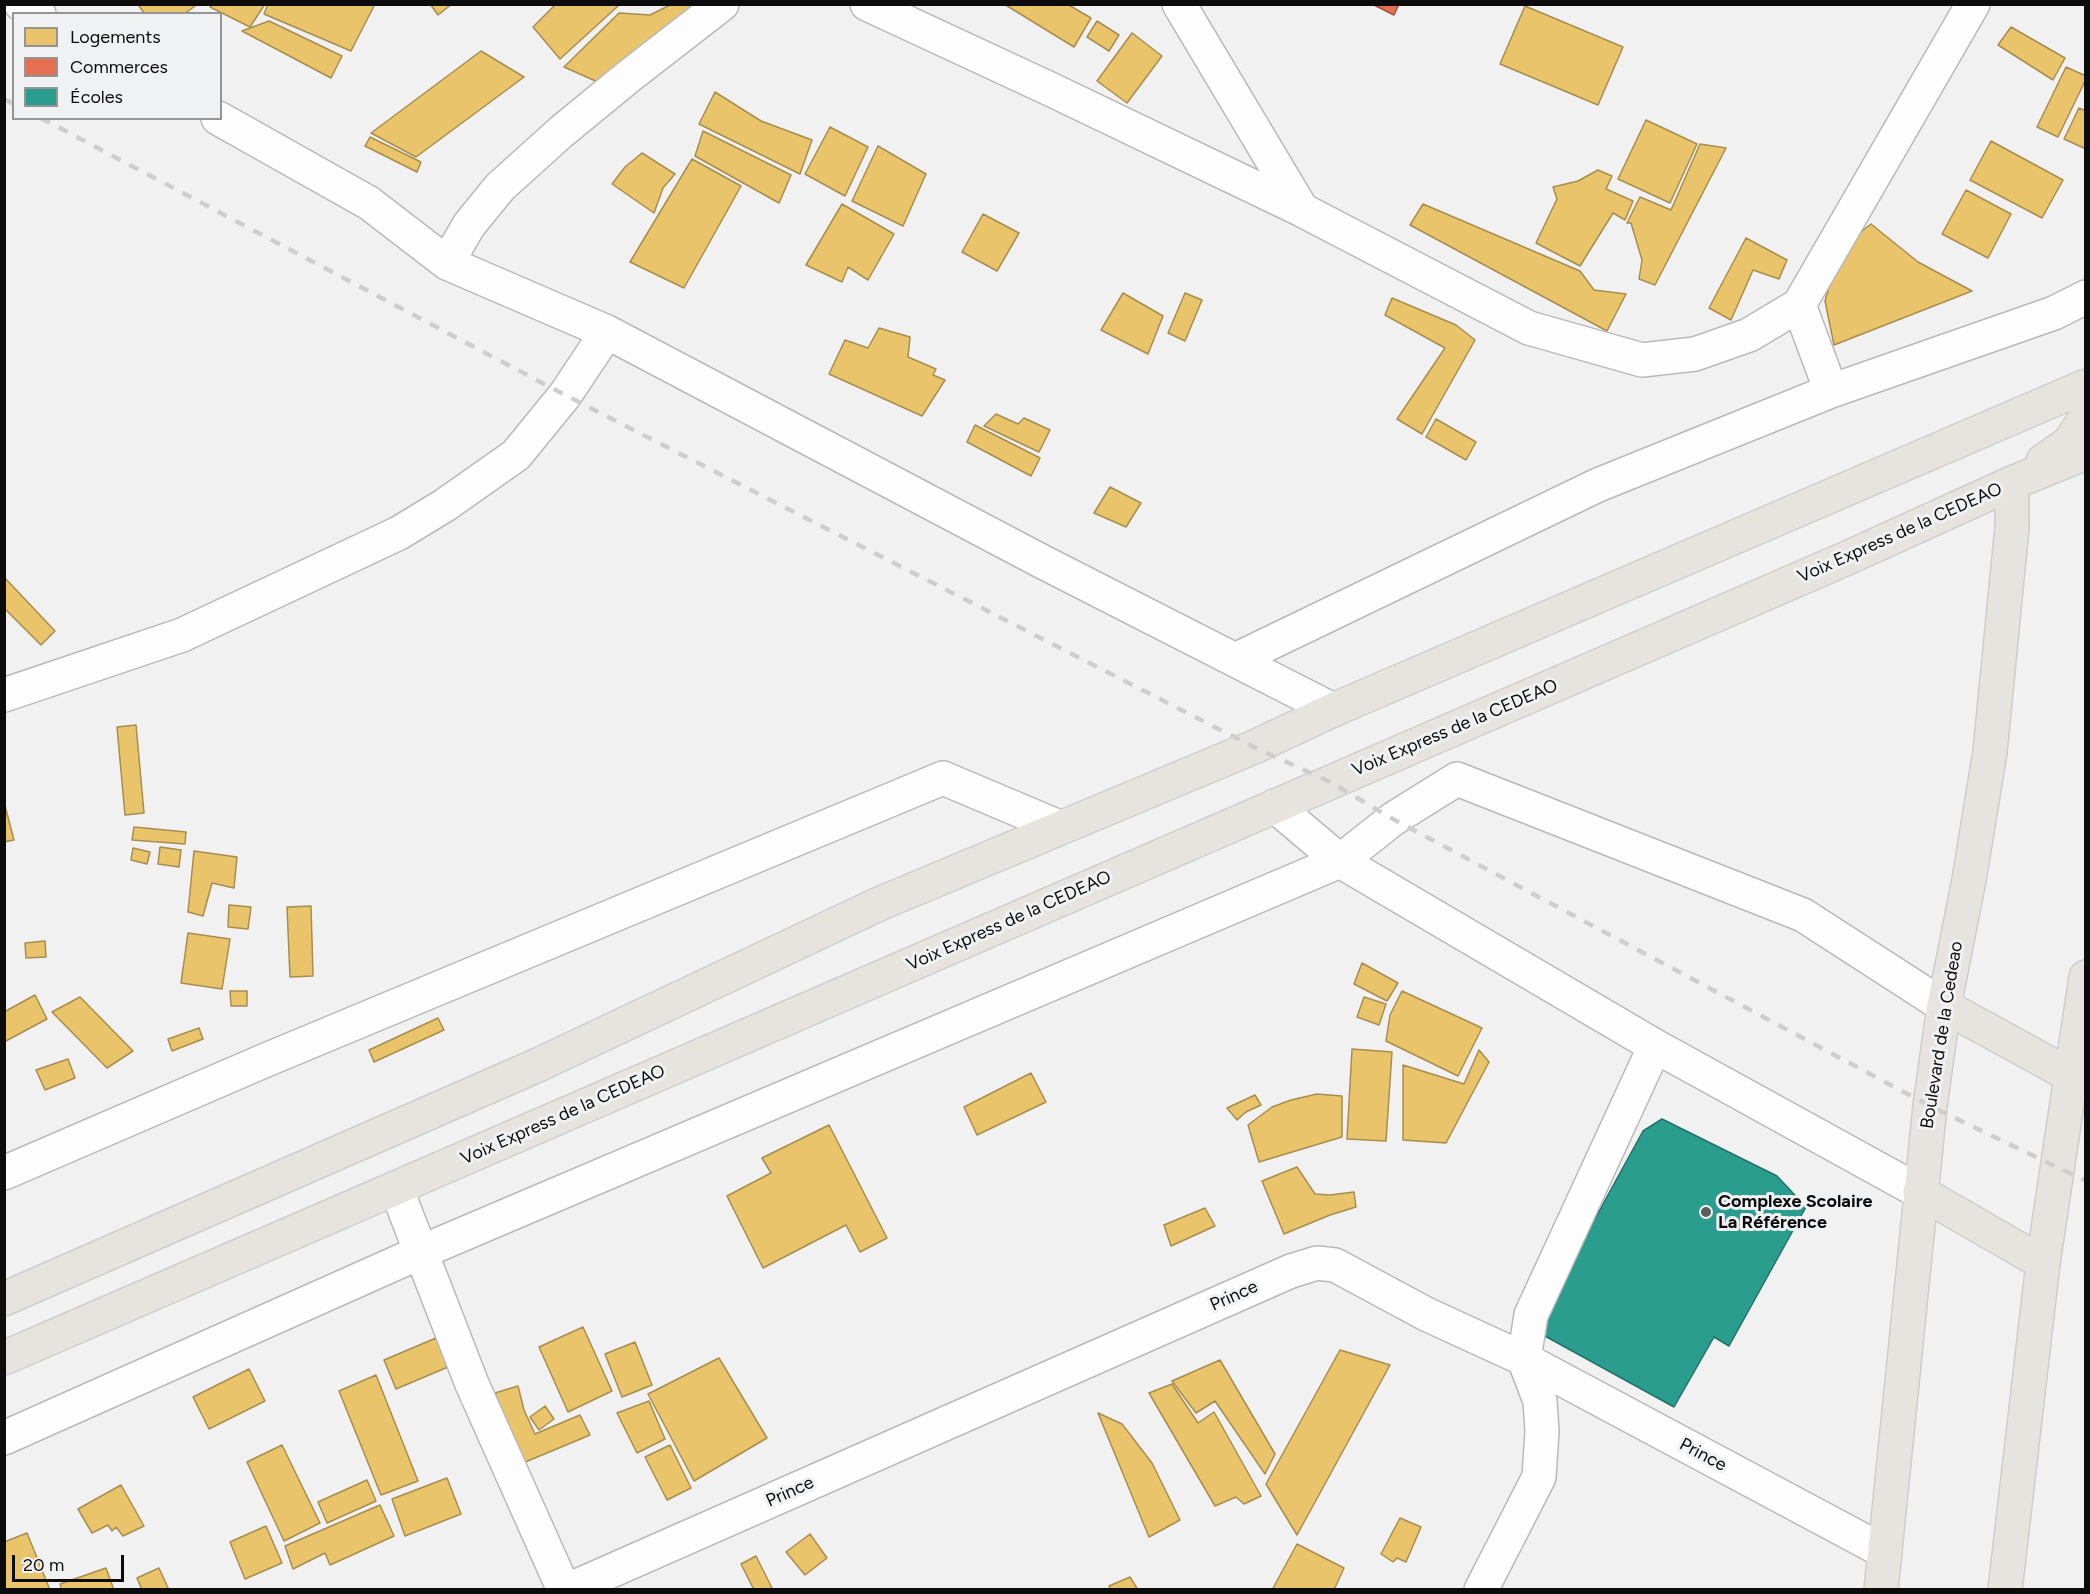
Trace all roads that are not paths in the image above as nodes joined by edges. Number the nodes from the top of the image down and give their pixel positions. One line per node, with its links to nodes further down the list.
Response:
1 (21, 4): 6 (street)
2 (722, 4): 9 (street)
3 (867, 4): 8 (street)
4 (1179, 4): 8 (street)
5 (1973, 4): 11 (street)
6 (35, 12)
7 (222, 120): 9 (street)
8 (1302, 210): 11 (street)
9 (447, 263): 12 (street)
10 (2085, 297): 14 (street)
11 (1799, 305): 14 (street)
12 (607, 333): 18 (street); 19 (street)
13 (2085, 386): 20 (main road)
14 (1831, 391): 18 (street)
15 (2085, 417): 17 (main road)
16 (2085, 453): 17 (main road)
17 (2012, 483): 21 (main road, Voix Express de la CEDEAO); 25 (main road, Boulevard de la Cedeao)
18 (1235, 660): 20 (street)
19 (4, 695)
20 (1333, 710): 22 (main road)
21 (1275, 806): 23 (street); 29 (main road, Voix Express de la CEDEAO)
22 (1059, 827): 28 (street); 33 (main road)
23 (1340, 861): 25 (street); 26 (street); 31 (street)
24 (2085, 977): 27 (main road)
25 (1944, 1006): 27 (main road); 30 (main road, Boulevard de la Cedeao)
26 (1655, 1046): 30 (street); 35 (street)
27 (2078, 1079): 32 (main road)
28 (4, 1173)
29 (396, 1188): 31 (street); 34 (main road, Voix Express de la CEDEAO)
30 (1920, 1192): 32 (main road); 37 (main road, Boulevard de la Cedeao)
31 (421, 1252): 36 (street); 38 (street)
32 (2043, 1263): 41 (main road)
33 (10, 1289)
34 (4, 1358)
35 (1524, 1359): 37 (street, Prince); 38 (street, Prince); 39 (street)
36 (4, 1438)
37 (1885, 1552): 40 (main road, Boulevard de la Cedeao)
38 (566, 1590)
39 (1481, 1590)
40 (1881, 1590)
41 (2005, 1590)

